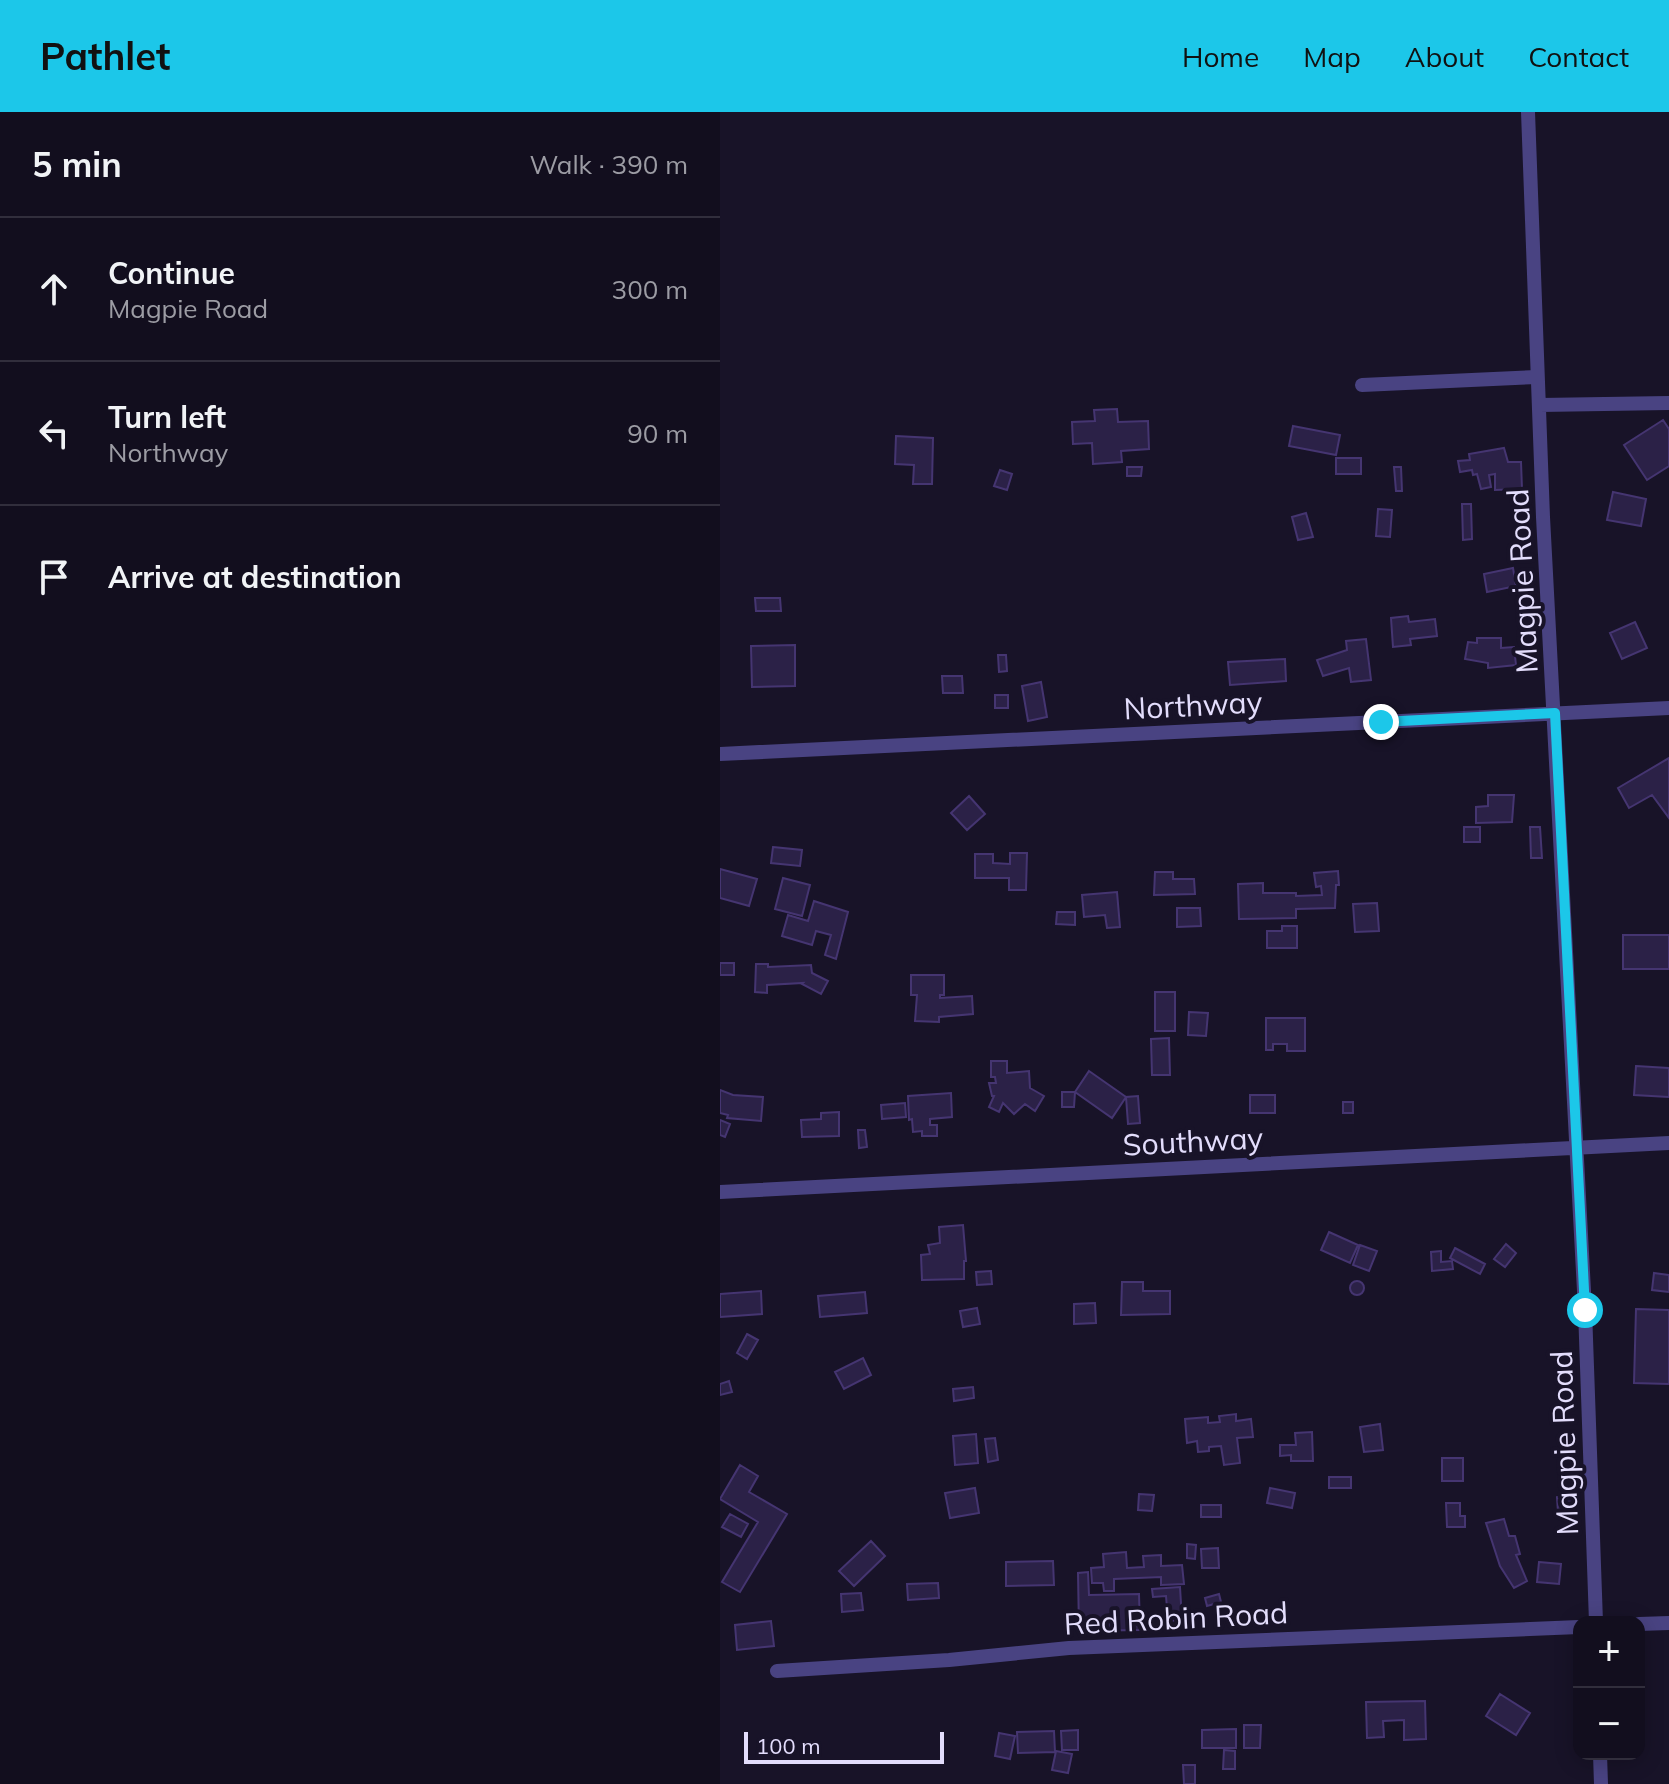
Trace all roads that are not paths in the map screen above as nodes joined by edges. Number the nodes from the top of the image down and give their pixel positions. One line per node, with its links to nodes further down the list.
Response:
1 (1528, 112): 2 (street, Magpie Road)
2 (1537, 377): 3 (street); 5 (street, Magpie Road)
3 (1362, 385)
4 (1669, 403): 5 (street)
5 (1540, 405): 7 (street, Magpie Road)
6 (1669, 708): 7 (street, Northway)
7 (1555, 713): 8 (street, Northway); 10 (street, Magpie Road)
8 (720, 754)
9 (1669, 1143): 10 (street, Southway)
10 (1576, 1148): 11 (street, Southway); 12 (street, Magpie Road)
11 (720, 1192)
12 (1596, 1616)
13 (1669, 1623): 14 (street)
14 (1645, 1624)
15 (1573, 1627): 16 (street, Red Robin Road)
16 (777, 1671)
17 (1600, 1760): 18 (street)
18 (1601, 1784)

